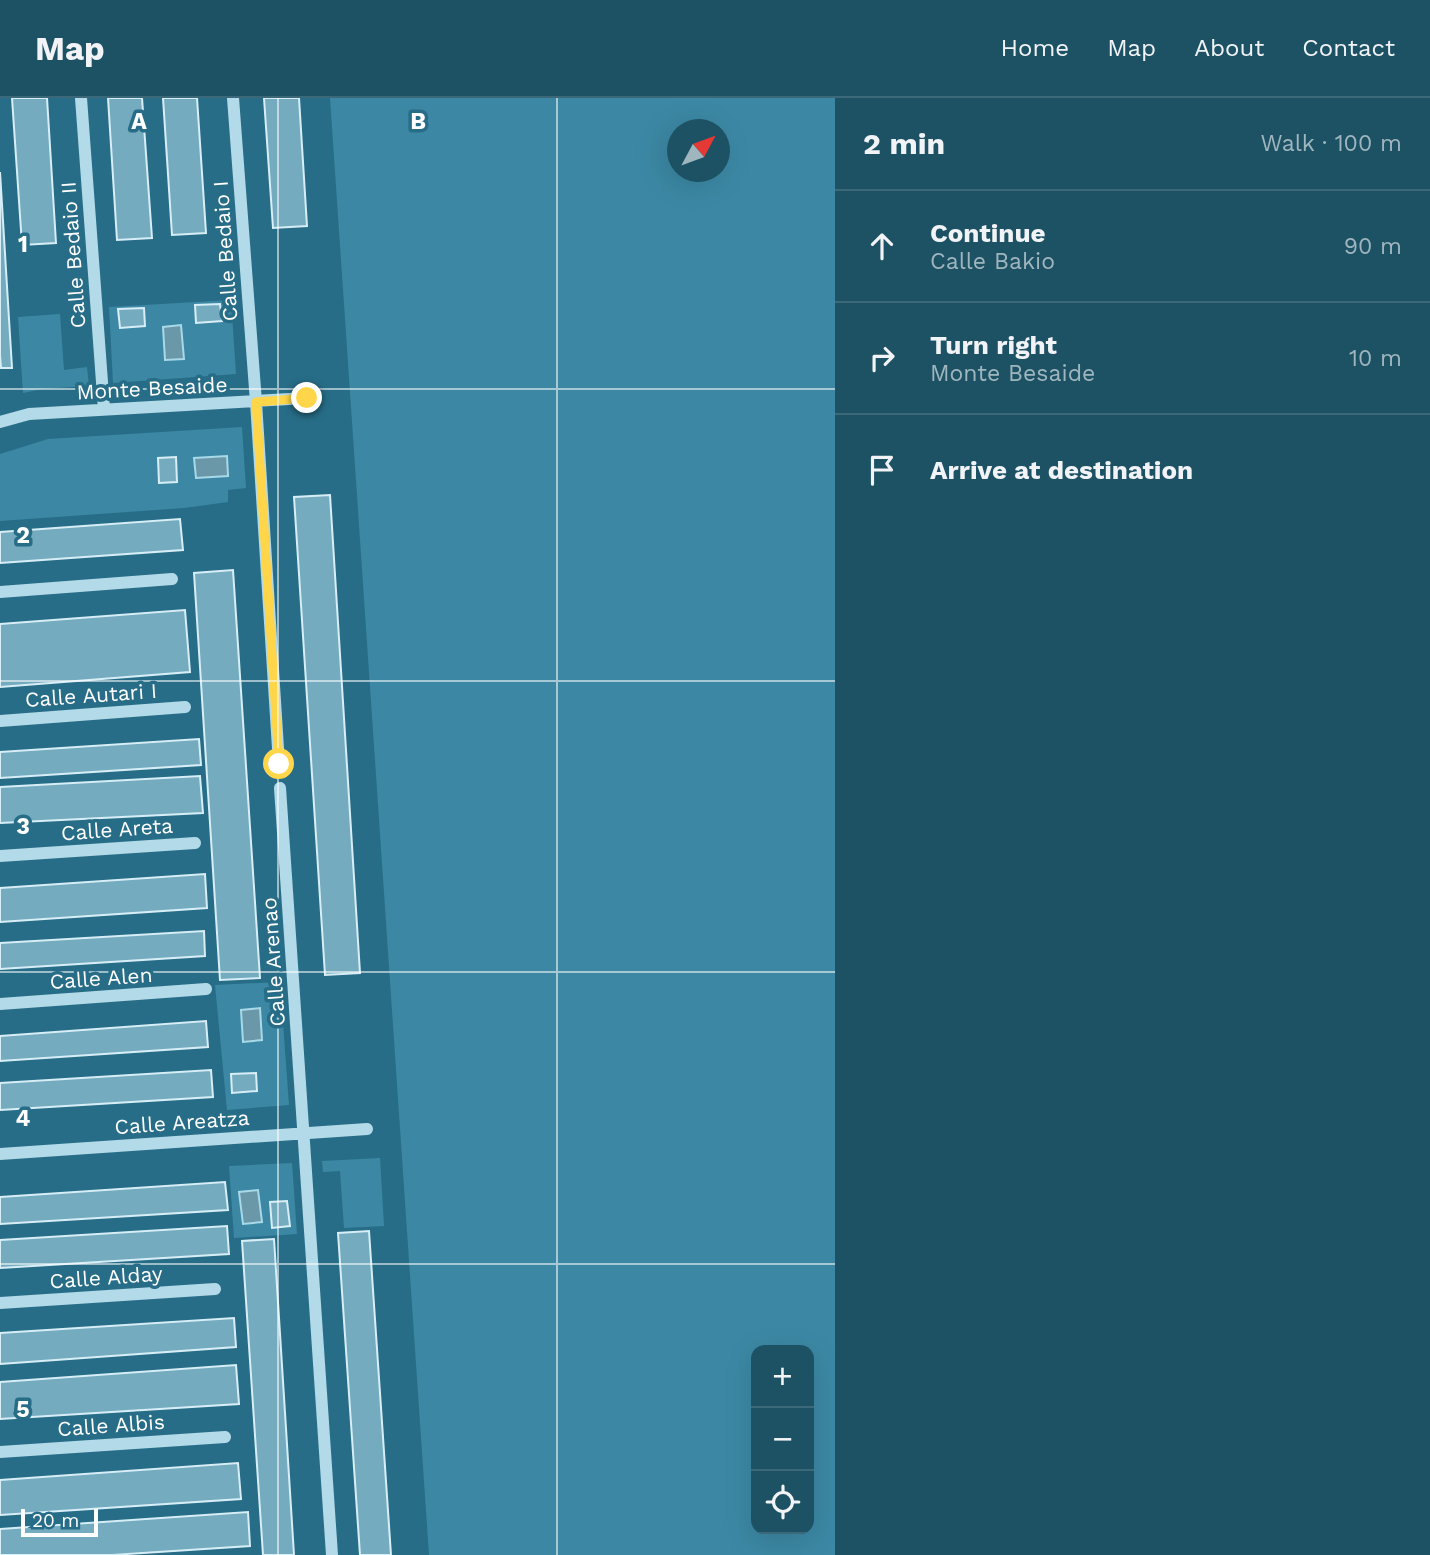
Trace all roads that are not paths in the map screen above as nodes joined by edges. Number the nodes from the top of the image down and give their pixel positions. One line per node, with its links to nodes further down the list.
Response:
1 (80, 98): 5 (street, Calle Bedaio II)
2 (233, 98): 4 (street, Calle Bedaio I)
3 (307, 398): 4 (street, Monte Besaide)
4 (256, 402): 5 (street, Monte Besaide); 11 (street, Calle Bedaio I)
5 (104, 409): 6 (street, Monte Besaide)
6 (0, 422)
7 (172, 579): 8 (street)
8 (0, 592)
9 (185, 707): 10 (street, Calle Autari I)
10 (0, 720)
11 (279, 764)
12 (280, 788): 18 (street, Calle Arenao)
13 (195, 843): 14 (street, Calle Areta)
14 (0, 856)
15 (206, 989): 16 (street, Calle Alen)
16 (0, 1004)
17 (368, 1129): 18 (street, Calle Areatza)
18 (303, 1133): 19 (street, Calle Areatza); 24 (street, Calle Arenao)
19 (0, 1154)
20 (215, 1289): 21 (street, Calle Alday)
21 (0, 1303)
22 (225, 1437): 23 (street, Calle Albis)
23 (0, 1452)
24 (332, 1555)

